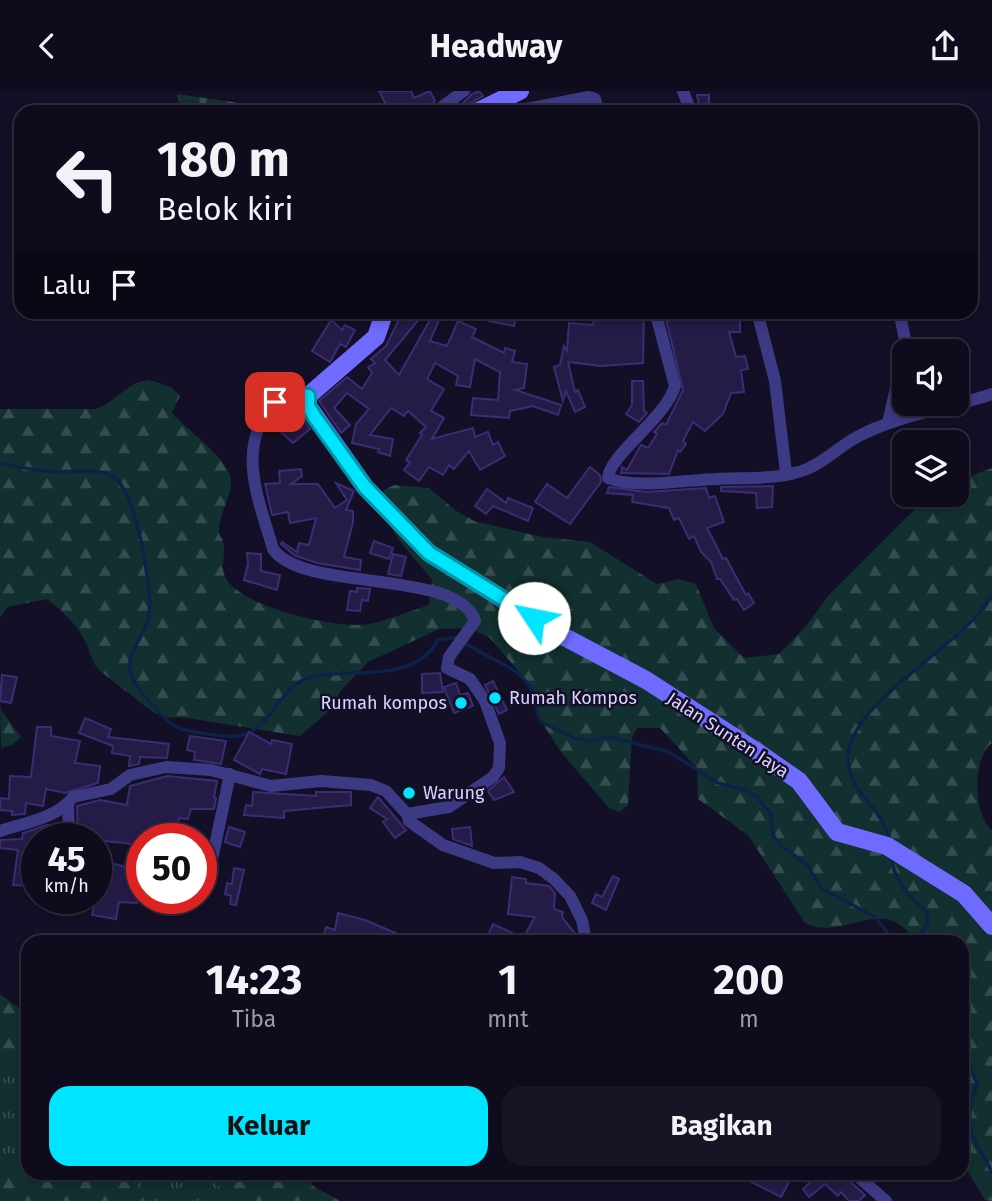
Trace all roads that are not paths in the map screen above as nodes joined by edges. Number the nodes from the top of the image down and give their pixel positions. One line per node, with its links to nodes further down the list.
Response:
1 (464, 91): 3 (street)
2 (520, 91): 4 (main road)
3 (445, 105)
4 (495, 105)
5 (547, 105): 6 (street)
6 (596, 105)
7 (382, 319): 12 (main road)
8 (657, 319): 14 (street)
9 (759, 319): 14 (street)
10 (901, 319): 13 (street)
11 (992, 394): 13 (street)
12 (308, 396): 17 (street); 21 (main road, Jalan Sunten Jaya)
13 (888, 423): 14 (street)
14 (792, 474)
15 (230, 774): 16 (street); 17 (street); 20 (street)
16 (68, 804): 18 (street); 19 (street)
17 (407, 814): 22 (street)
18 (69, 823)
19 (0, 831)
20 (217, 836)
21 (992, 926)
22 (585, 935)
23 (861, 1180): 24 (street)
24 (886, 1201)

